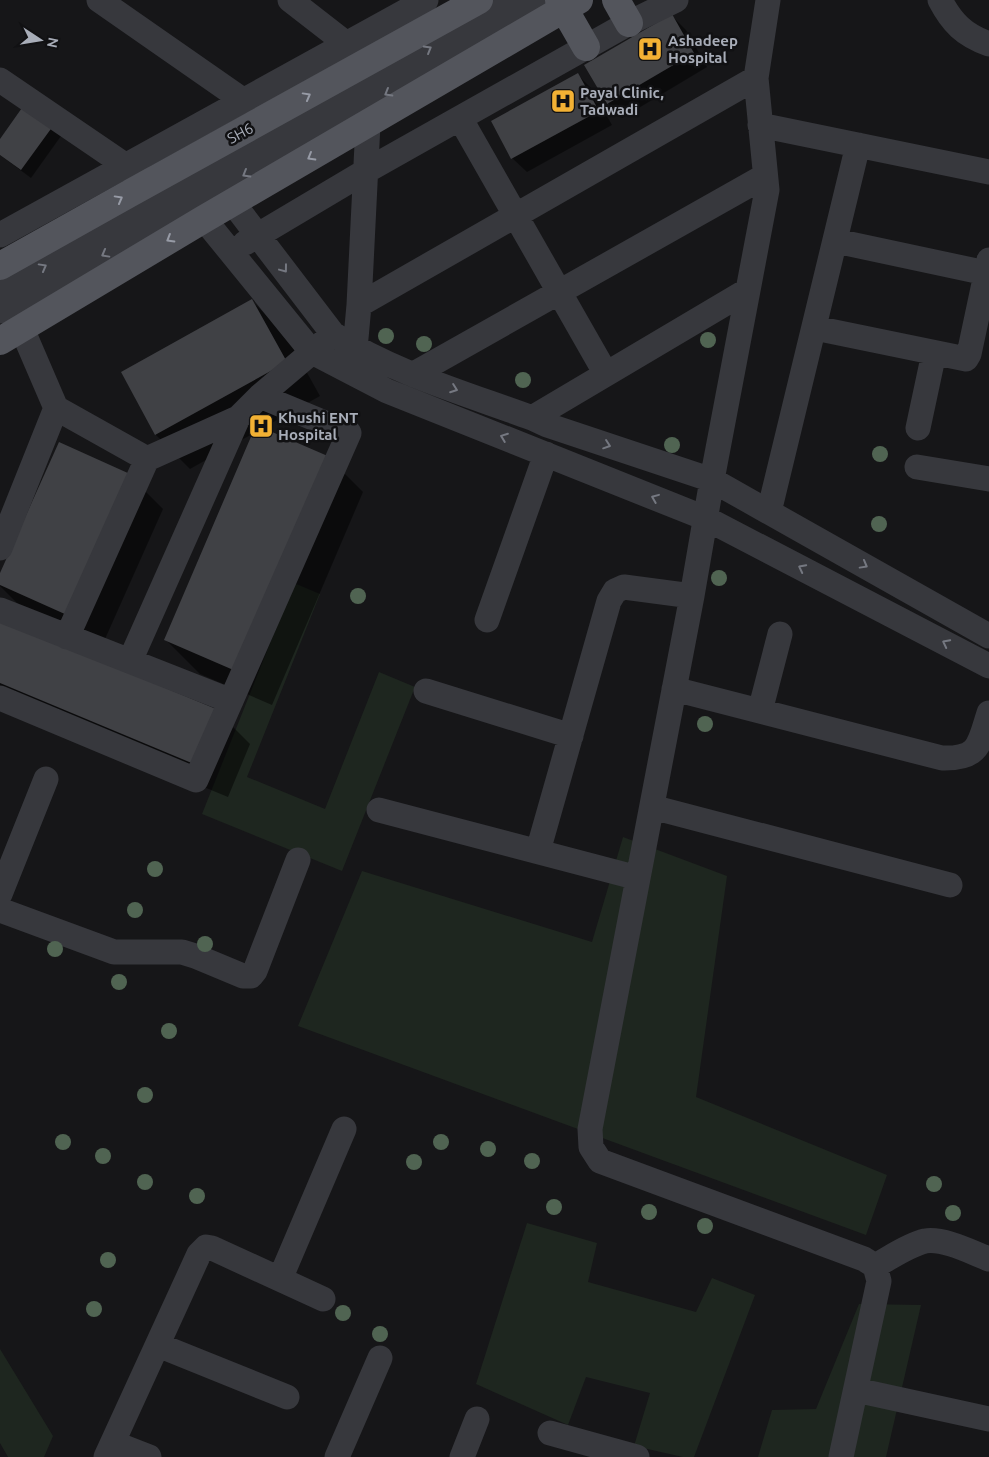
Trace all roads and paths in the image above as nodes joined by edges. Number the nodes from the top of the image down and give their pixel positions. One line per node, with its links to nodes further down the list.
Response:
1 (100, 0): 18 (street)
2 (290, 0): 12 (street)
3 (426, 0): 12 (street)
4 (479, 0): 15 (main road, SH6)
5 (514, 0): 38 (street, one-way to 5)
6 (616, 0): 11 (main road)
7 (676, 0): 11 (street)
8 (768, 0): 16 (street)
9 (940, 0): 13 (street)
10 (564, 2): 14 (main road); 20 (main road); 41 (street, one-way to 41)
11 (629, 23): 14 (street)
12 (346, 43): 15 (street); 18 (street)
13 (989, 44)
14 (586, 47): 19 (street)
15 (369, 61): 27 (main road, SH6, one-way to 15)
16 (756, 78): 21 (street); 29 (street)
17 (0, 80): 23 (street)
18 (244, 101): 23 (street)
19 (460, 118): 24 (street); 29 (street)
20 (368, 124): 24 (street); 28 (main road, one-way to 28)
21 (760, 125): 22 (street); 26 (street)
22 (858, 145): 25 (street); 33 (street)
23 (127, 166): 27 (street); 31 (street)
24 (366, 171): 32 (street); 40 (street)
25 (989, 172)
26 (765, 176): 37 (street); 39 (street)
27 (149, 182): 35 (main road, SH6, one-way to 27)
28 (233, 203): 30 (main road); 32 (street)
29 (516, 215): 39 (street); 40 (street)
30 (204, 219): 34 (street); 44 (main road, one-way to 44)
31 (0, 235)
32 (258, 236): 34 (street); 43 (street, one-way to 43)
33 (836, 241): 36 (street); 42 (street)
34 (230, 251): 46 (street)
35 (0, 266)
36 (988, 267): 47 (street)
37 (748, 290): 49 (street); 59 (street)
38 (0, 291)
39 (560, 292): 48 (street); 49 (street)
40 (359, 304): 45 (street)
41 (0, 311)
42 (815, 328): 47 (street); 60 (street)
43 (332, 334): 45 (street); 46 (street)
44 (11, 335): 51 (street)
45 (355, 349): 48 (street)
46 (312, 352): 50 (street); 55 (street, one-way to 46)
47 (934, 353): 54 (street)
48 (414, 374): 53 (street, one-way to 53)
49 (606, 374): 53 (street)
50 (260, 396): 52 (street); 74 (street)
51 (56, 408): 56 (street); 62 (street)
52 (238, 418): 56 (street); 69 (street)
53 (532, 418): 59 (street, one-way to 59)
54 (918, 428)
55 (546, 454): 61 (street, one-way to 55); 65 (street)
56 (146, 459): 68 (street)
57 (917, 467): 58 (street)
58 (989, 479)
59 (712, 480): 60 (street); 61 (street)
60 (770, 512): 67 (street, one-way to 67)
61 (705, 518): 63 (street); 70 (street, one-way to 61)
62 (0, 548)
63 (692, 596): 71 (street); 77 (street)
64 (0, 610): 68 (street)
65 (487, 620)
66 (780, 634): 75 (street)
67 (989, 636)
68 (67, 637): 69 (street)
69 (130, 661): 74 (street)
70 (989, 666)
71 (674, 689): 75 (street); 79 (street)
72 (426, 691): 77 (street)
73 (0, 698): 74 (street)
74 (231, 701)
75 (760, 711): 76 (street)
76 (989, 713)
77 (571, 736): 81 (street)
78 (46, 779): 85 (street)
79 (652, 807): 83 (street); 84 (street)
80 (379, 810): 81 (street)
81 (538, 852): 83 (street)
82 (298, 860): 86 (street)
83 (638, 878): 89 (street)
84 (950, 885)
85 (0, 894)
86 (0, 910)
87 (344, 1130): 90 (street)
88 (989, 1259): 89 (street)
89 (875, 1266): 94 (street)
90 (280, 1279): 91 (street); 92 (street)
91 (323, 1299)
92 (158, 1345): 95 (street); 99 (street)
93 (380, 1358): 101 (street)
94 (856, 1390): 97 (street); 104 (street)
95 (287, 1397)
96 (477, 1419): 102 (street)
97 (989, 1419)
98 (550, 1433): 103 (street)
99 (110, 1450): 100 (street)
100 (149, 1457)
101 (337, 1457)
102 (462, 1457)
103 (637, 1457)
104 (841, 1457)

